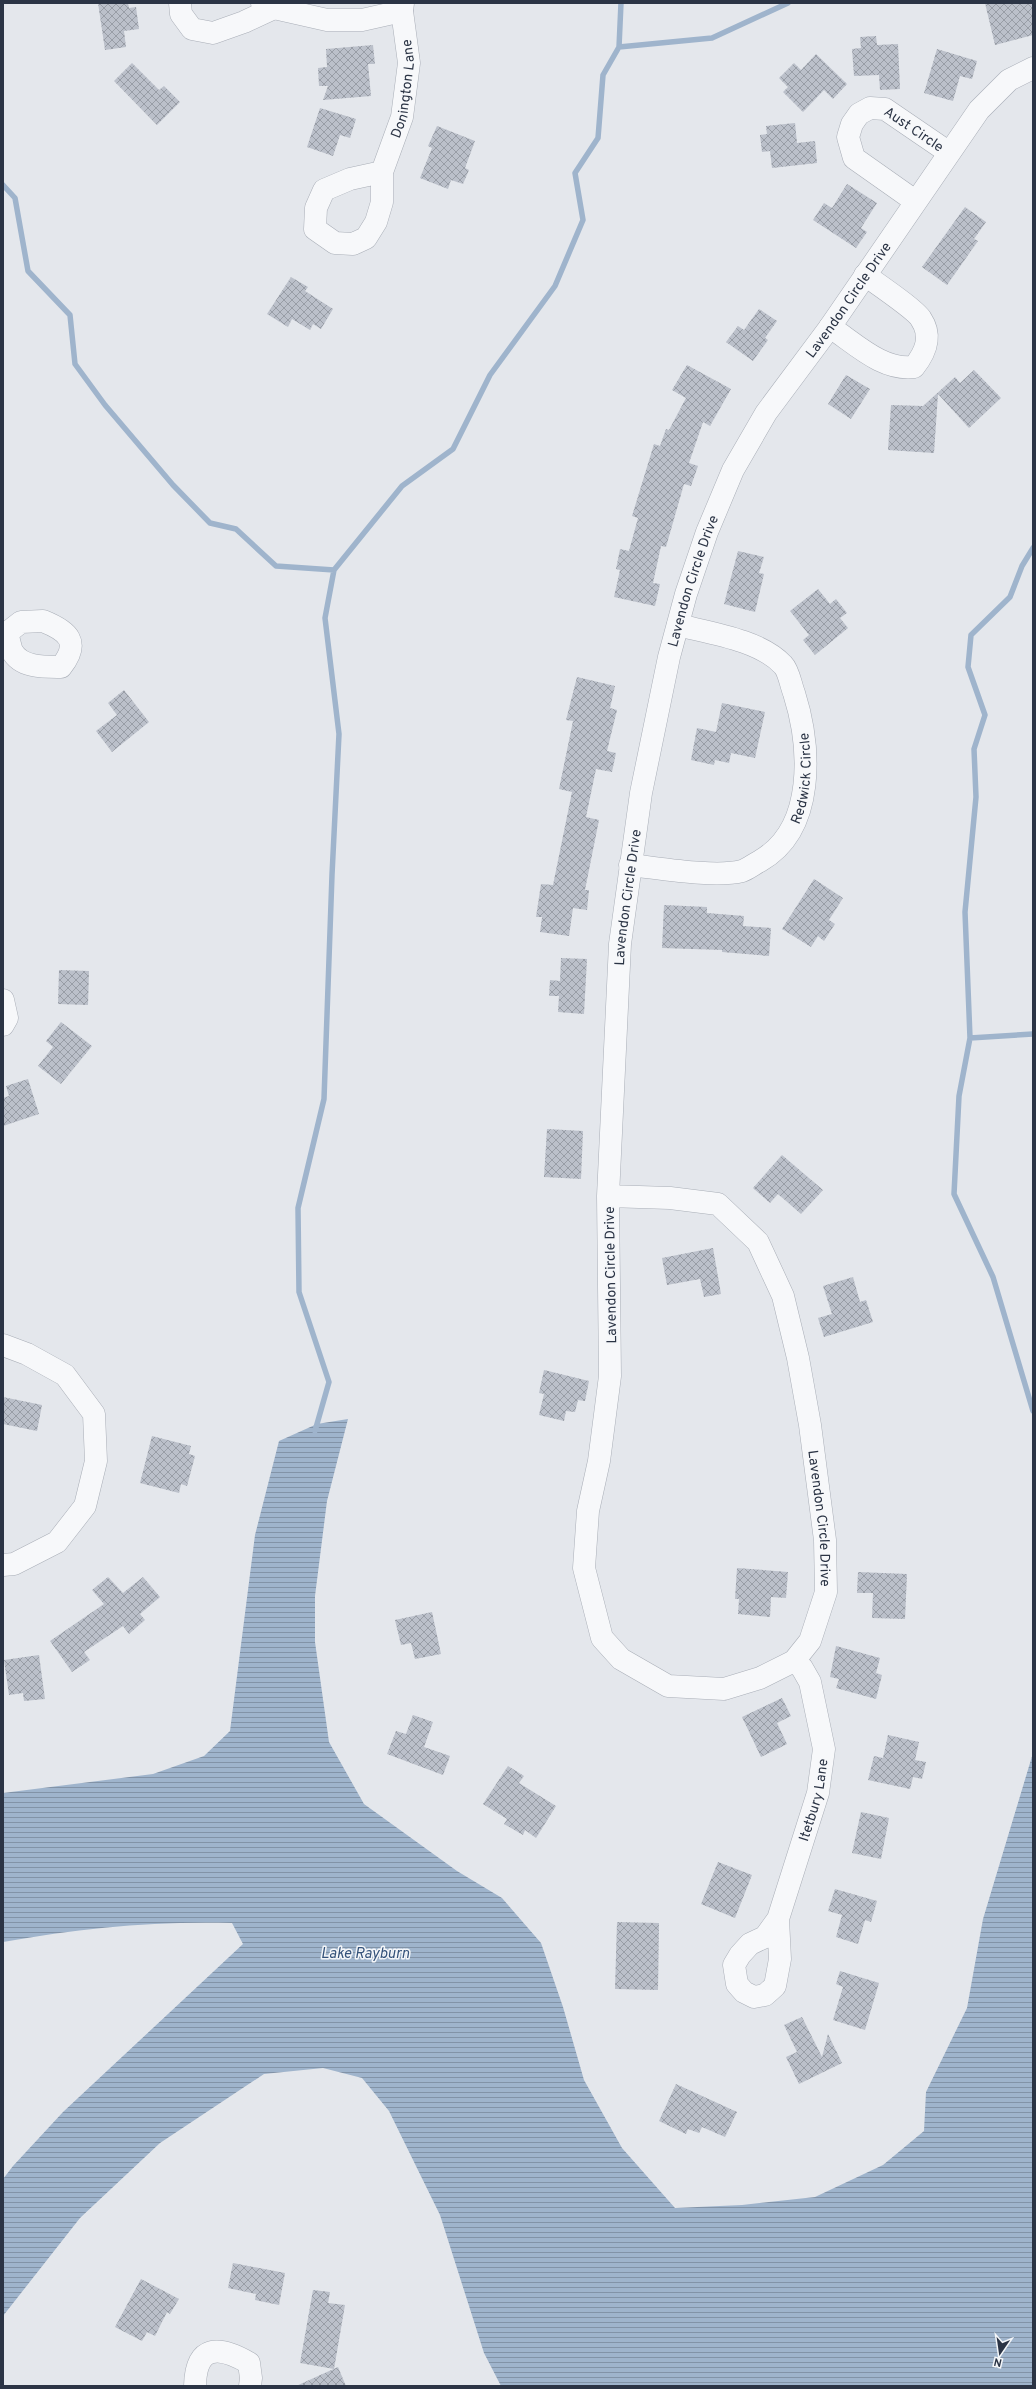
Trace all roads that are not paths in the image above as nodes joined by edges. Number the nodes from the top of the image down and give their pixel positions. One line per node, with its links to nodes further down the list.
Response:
1 (180, 3): 2 (street)
2 (268, 6): 3 (street)
3 (402, 7): 6 (street, Donington Lane)
4 (1033, 68): 5 (street, Lavendon Circle Drive)
5 (948, 152): 7 (street, Lavendon Circle Drive); 7 (street, Aust Circle)
6 (382, 172)
7 (915, 201): 8 (street, Lavendon Circle Drive)
8 (865, 274): 9 (street, Lavendon Circle Drive); 9 (street)
9 (830, 326): 10 (street, Lavendon Circle Drive)
10 (678, 625): 11 (street, Lavendon Circle Drive); 11 (street, Redwick Circle)
11 (630, 865): 14 (street, Lavendon Circle Drive)
12 (3, 1000): 13 (street)
13 (3, 1025)
14 (608, 1196): 17 (street, Lavendon Circle Drive); 17 (street, Lavendon Circle Drive)
15 (3, 1345): 16 (street)
16 (3, 1566)
17 (794, 1661): 18 (street, Itetbury Lane)
18 (778, 1918)
19 (195, 2386): 20 (street)
20 (250, 2386)

